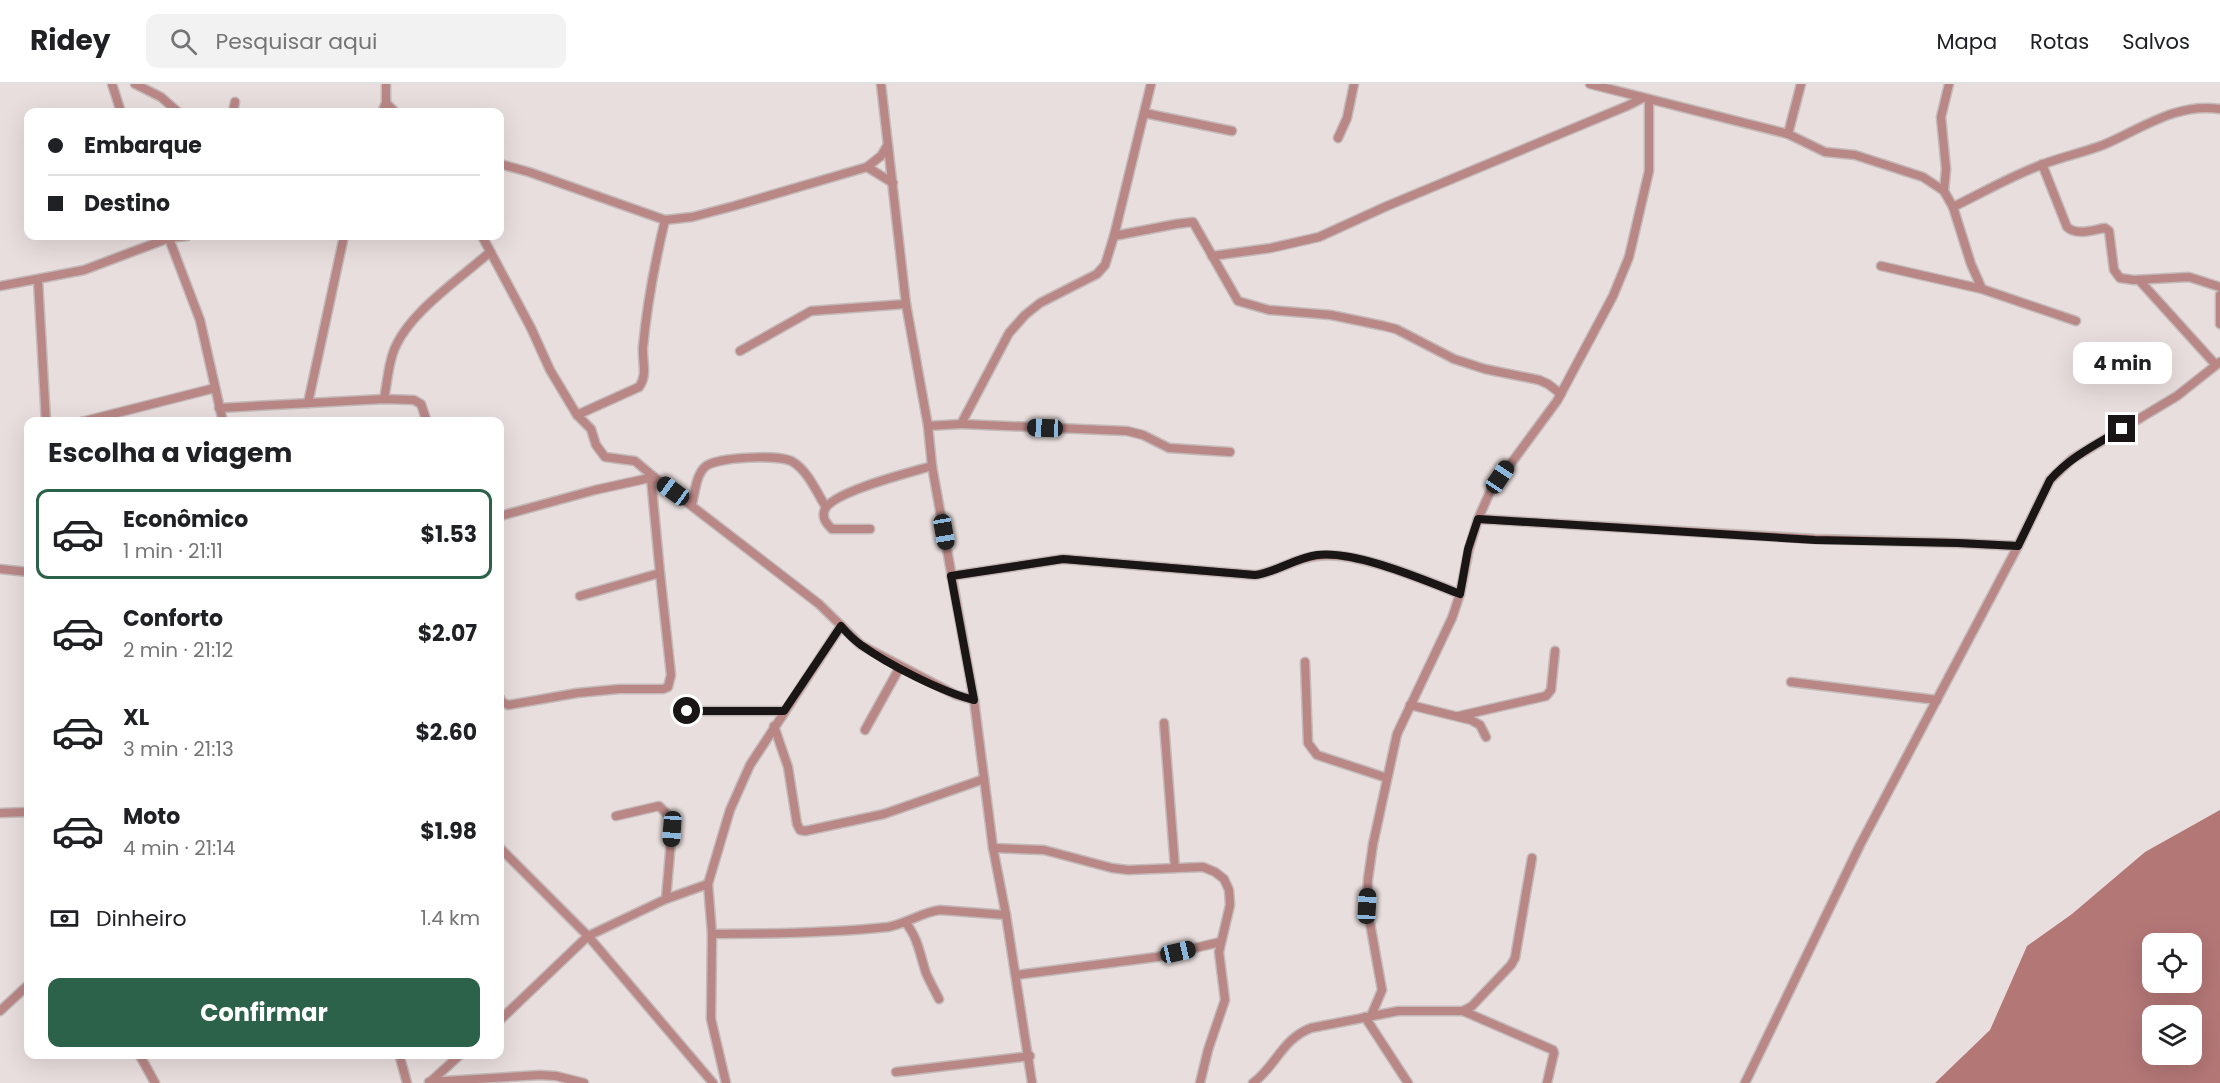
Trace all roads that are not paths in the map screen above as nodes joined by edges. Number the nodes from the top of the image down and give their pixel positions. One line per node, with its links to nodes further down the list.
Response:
1 (112, 84): 13 (street)
2 (135, 84): 14 (street)
3 (386, 84): 12 (street)
4 (881, 84): 23 (street)
5 (1151, 84): 19 (street)
6 (1354, 84): 22 (street)
7 (1590, 84): 10 (street)
8 (1801, 84): 21 (street)
9 (1949, 84): 28 (street)
10 (1646, 98): 21 (street); 37 (street); 51 (street)
11 (235, 102): 15 (street)
12 (386, 103): 16 (street); 17 (street)
13 (120, 108)
14 (173, 108)
15 (233, 108)
16 (384, 108)
17 (391, 108)
18 (2220, 110): 24 (street)
19 (1144, 112): 20 (street); 31 (street)
20 (1232, 132)
21 (1788, 134): 28 (street)
22 (1338, 138)
23 (887, 146): 26 (street); 27 (street)
24 (2042, 164): 29 (street); 40 (street)
25 (504, 165): 30 (street)
26 (867, 167): 27 (street); 30 (street)
27 (893, 183): 45 (street)
28 (1944, 191): 29 (street)
29 (1953, 207): 43 (street)
30 (665, 220): 55 (street)
31 (1114, 236): 37 (street); 60 (street)
32 (161, 240): 39 (street)
33 (170, 240): 50 (street)
34 (343, 240): 53 (street)
35 (484, 240): 36 (street)
36 (490, 252): 52 (street); 55 (street)
37 (1212, 256): 51 (street)
38 (1881, 266): 43 (street)
39 (38, 280): 41 (street); 56 (street)
40 (2139, 280): 42 (street); 49 (street)
41 (0, 286)
42 (2220, 287)
43 (1982, 289): 46 (street)
44 (2220, 295): 47 (street)
45 (906, 304): 48 (street); 61 (street)
46 (2076, 321)
47 (2220, 324)
48 (740, 351)
49 (2218, 364): 70 (street)
50 (215, 388): 54 (street); 57 (street)
51 (1561, 394): 68 (street)
52 (384, 399): 53 (street); 59 (street)
53 (308, 404): 54 (street)
54 (219, 408): 58 (street)
55 (577, 415): 64 (street)
56 (46, 417)
57 (101, 417)
58 (222, 417)
59 (425, 417)
60 (961, 424): 61 (street); 62 (street)
61 (928, 426): 63 (street)
62 (1230, 452)
63 (932, 466): 66 (street); 74 (street)
64 (652, 478): 65 (street); 67 (street); 73 (street)
65 (692, 504): 66 (street); 77 (street)
66 (826, 507): 69 (street)
67 (504, 515)
68 (1478, 519): 70 (street); 75 (street)
69 (870, 529)
70 (2018, 546): 83 (street)
71 (0, 569): 72 (street)
72 (24, 572)
73 (660, 573): 76 (street); 84 (street)
74 (951, 576): 75 (street); 82 (street)
75 (1460, 594): 85 (street)
76 (580, 596)
77 (841, 626): 80 (street); 87 (street)
78 (1555, 651): 88 (street)
79 (1305, 662): 93 (street)
80 (900, 667): 82 (street); 91 (street)
81 (1791, 682): 83 (street)
82 (974, 700): 94 (street)
83 (1937, 700): 133 (street)
84 (504, 703)
85 (1410, 705): 88 (street); 93 (street)
86 (687, 711): 87 (street)
87 (784, 711): 90 (street)
88 (1460, 716): 92 (street)
89 (1164, 723): 101 (street)
90 (774, 726): 94 (street); 102 (street)
91 (865, 730)
92 (1486, 737)
93 (1387, 778): 115 (street)
94 (984, 779): 98 (street)
95 (24, 812): 96 (street)
96 (0, 813)
97 (616, 816): 103 (street)
98 (993, 848): 101 (street); 104 (street)
99 (504, 852): 107 (street)
100 (1532, 858): 113 (street)
101 (1175, 868): 108 (street)
102 (708, 884): 103 (street); 106 (street)
103 (666, 899): 107 (street)
104 (1006, 915): 105 (street); 109 (street)
105 (905, 922): 106 (street); 111 (street)
106 (712, 934): 127 (street)
107 (588, 936): 114 (street); 126 (street)
108 (1220, 942): 109 (street); 129 (street)
109 (1016, 975): 116 (street)
110 (24, 989): 112 (street)
111 (939, 999)
112 (0, 1011)
113 (1463, 1011): 115 (street); 132 (street)
114 (504, 1016)
115 (1368, 1016): 130 (street); 131 (street)
116 (1030, 1056): 120 (street); 128 (street)
117 (143, 1059): 122 (street)
118 (401, 1059): 123 (street)
119 (455, 1059): 124 (street)
120 (896, 1072)
121 (556, 1079): 124 (street); 125 (street)
122 (155, 1083)
123 (408, 1083)
124 (429, 1083)
125 (584, 1083)
126 (713, 1083)
127 (726, 1083)
128 (1032, 1083)
129 (1200, 1083)
130 (1253, 1083)
131 (1408, 1083)
132 (1547, 1083)
133 (1745, 1083)

